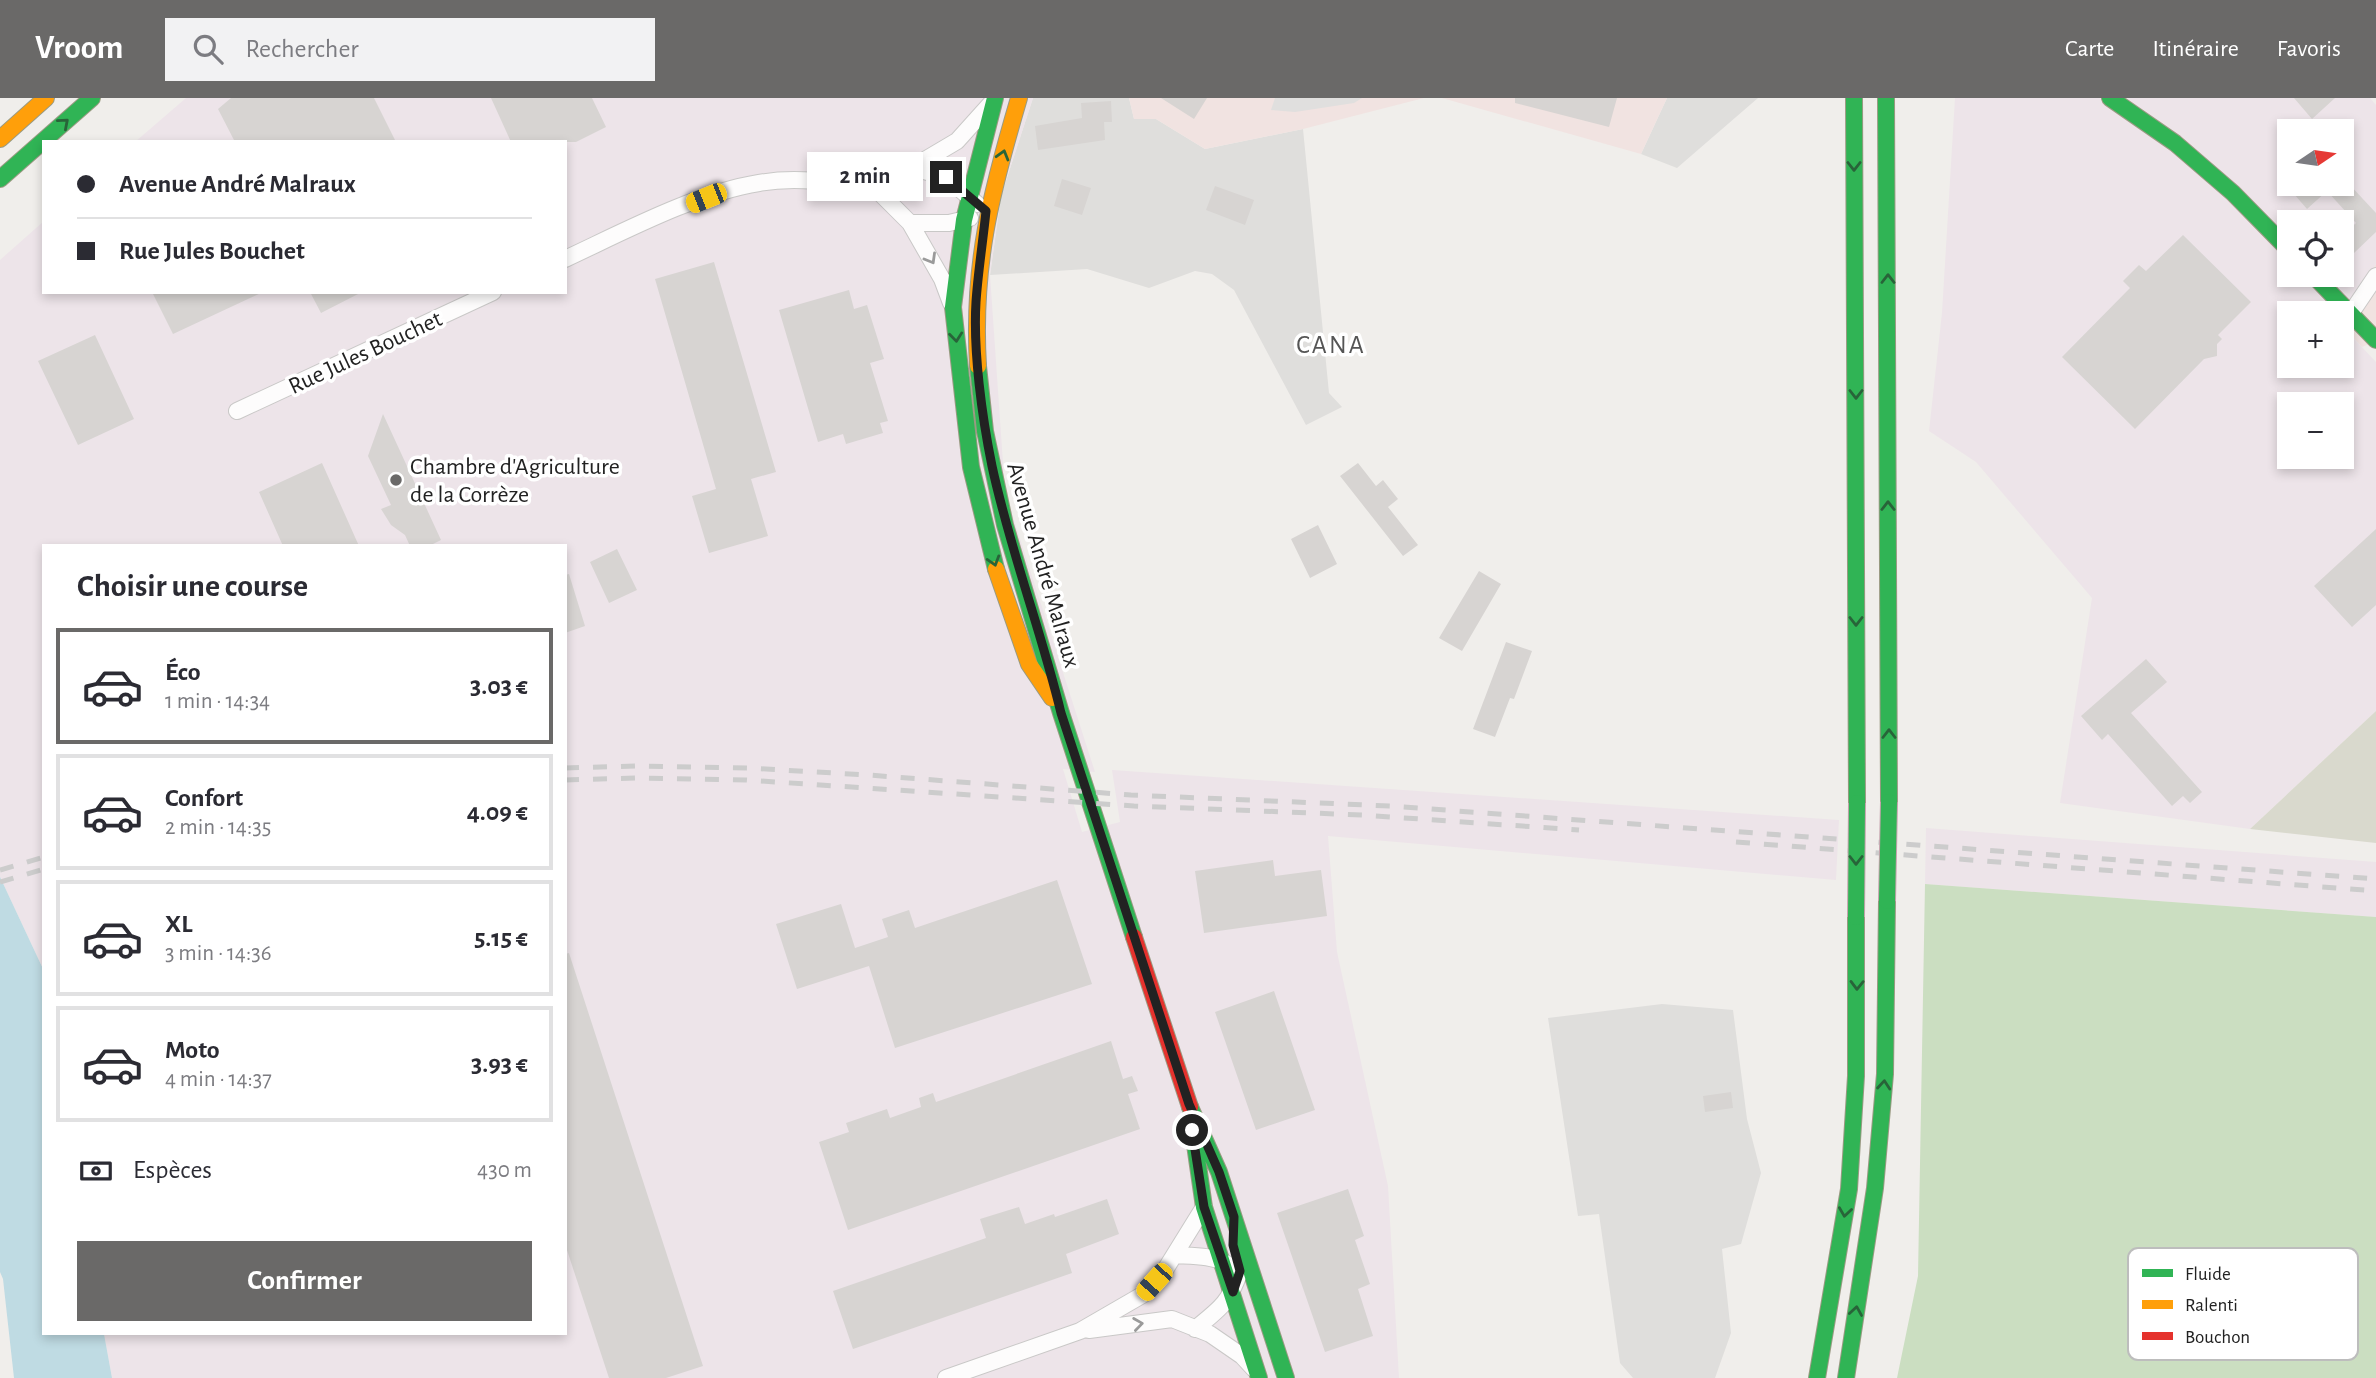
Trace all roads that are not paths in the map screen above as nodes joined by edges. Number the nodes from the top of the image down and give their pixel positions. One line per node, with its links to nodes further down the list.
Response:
1 (46, 98): 8 (main road)
2 (92, 98): 9 (main road, one-way to 2)
3 (1019, 98): 15 (main road, Avenue André Malraux, one-way to 3)
4 (1854, 98): 42 (main road, one-way to 42, bridge)
5 (1886, 98): 43 (main road, one-way to 5, bridge)
6 (2110, 98): 18 (main road)
7 (994, 99): 11 (street); 14 (main road, Avenue André Malraux)
8 (0, 139)
9 (44, 140)
10 (42, 142): 12 (main road, one-way to 10)
11 (913, 168): 13 (street); 14 (street)
12 (0, 179)
13 (876, 189): 17 (street); 19 (street)
14 (968, 197): 15 (street); 16 (main road, Avenue André Malraux)
15 (986, 211): 16 (street); 29 (main road, Avenue André Malraux)
16 (964, 220): 17 (street); 24 (main road, Avenue André Malraux)
17 (910, 223): 24 (street, one-way to 24)
18 (2277, 238)
19 (567, 258)
20 (2376, 276): 25 (street)
21 (2326, 287): 23 (main road)
22 (489, 294): 28 (street, Rue Jules Bouchet)
23 (2339, 301)
24 (953, 307): 29 (main road, Avenue André Malraux, one-way to 29)
25 (2354, 309)
26 (2354, 316): 27 (main road)
27 (2376, 340)
28 (237, 411)
29 (1061, 713): 30 (main road, Avenue André Malraux)
30 (1189, 1104): 31 (main road, Avenue André Malraux); 32 (main road, Avenue André Malraux)
31 (1204, 1207): 33 (street); 34 (main road, Avenue André Malraux)
32 (1234, 1217): 35 (street, Avenue André Malraux); 41 (main road, Avenue André Malraux)
33 (1175, 1255): 34 (street); 38 (street)
34 (1222, 1261): 35 (street); 36 (main road, Avenue André Malraux)
35 (1240, 1271): 36 (street, Avenue André Malraux); 41 (street, Avenue André Malraux)
36 (1233, 1292): 37 (street, Avenue André Malraux); 39 (main road, Avenue André Malraux)
37 (1195, 1329): 38 (street, one-way to 37); 39 (street)
38 (1080, 1331): 40 (street)
39 (1258, 1375)
40 (946, 1378)
41 (1286, 1378)
42 (1817, 1378)
43 (1846, 1378)

